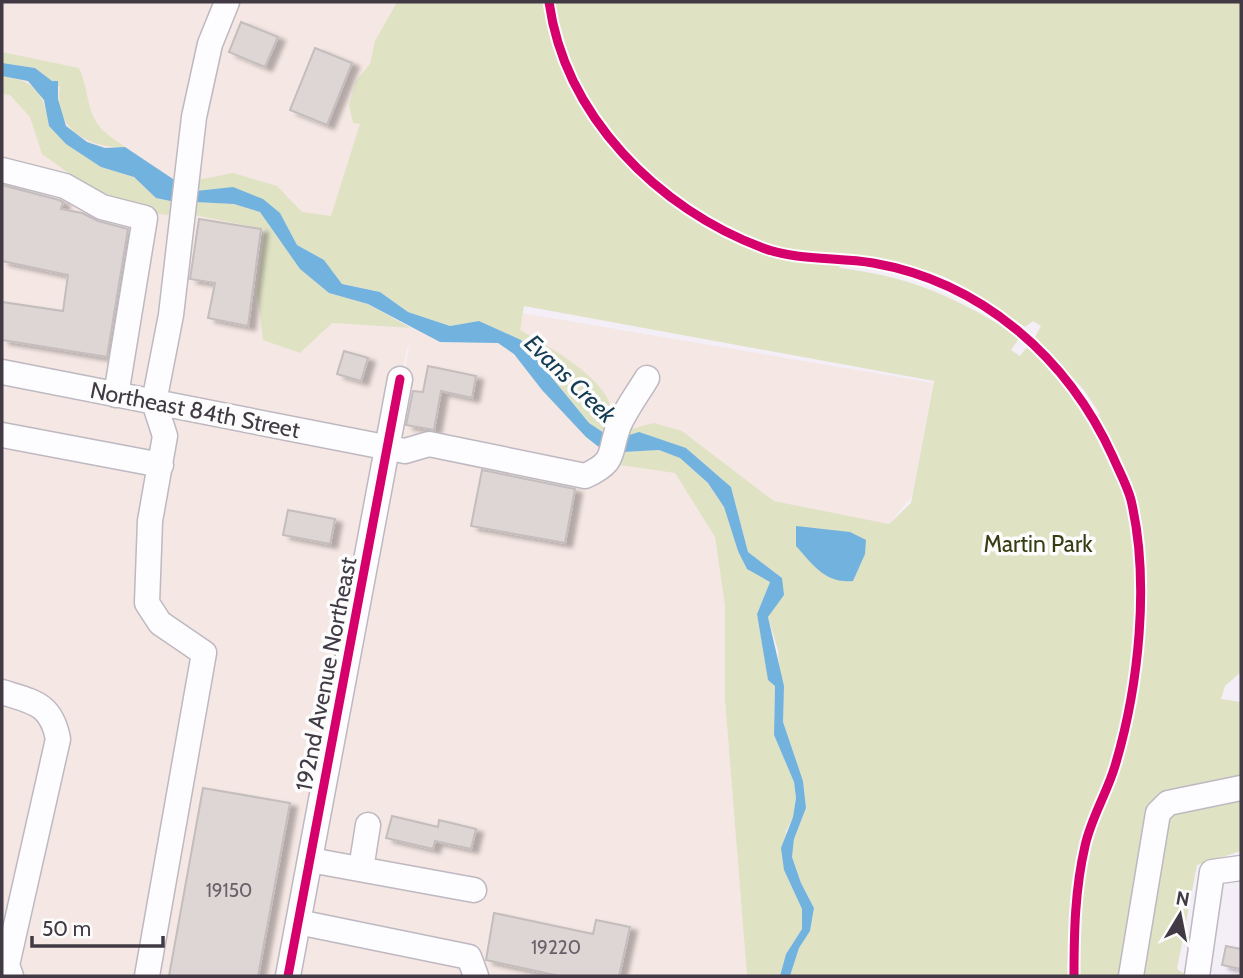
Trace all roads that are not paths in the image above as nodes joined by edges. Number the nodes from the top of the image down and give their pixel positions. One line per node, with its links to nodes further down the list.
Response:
1 (227, 2): 7 (street)
2 (2, 170): 6 (street)
3 (2, 373): 6 (street, Northeast 84th Street)
4 (647, 377): 9 (street, Northeast 84th Street)
5 (400, 379): 9 (street, 192nd Avenue Northeast)
6 (116, 395): 7 (street, Northeast 84th Street)
7 (154, 402): 9 (street, Northeast 84th Street); 10 (street)
8 (2, 435): 10 (street)
9 (387, 447): 14 (street, 192nd Avenue Northeast)
10 (161, 465): 20 (street)
11 (2, 692): 19 (street)
12 (1241, 788): 23 (street)
13 (368, 825): 16 (street)
14 (310, 860): 16 (street); 18 (street, 192nd Avenue Northeast)
15 (1241, 868): 24 (street)
16 (361, 869): 17 (street)
17 (474, 890)
18 (298, 922): 21 (street, 192nd Avenue Northeast); 22 (street)
19 (11, 976)
20 (148, 976)
21 (288, 976)
22 (476, 976)
23 (1131, 976)
24 (1197, 976)

